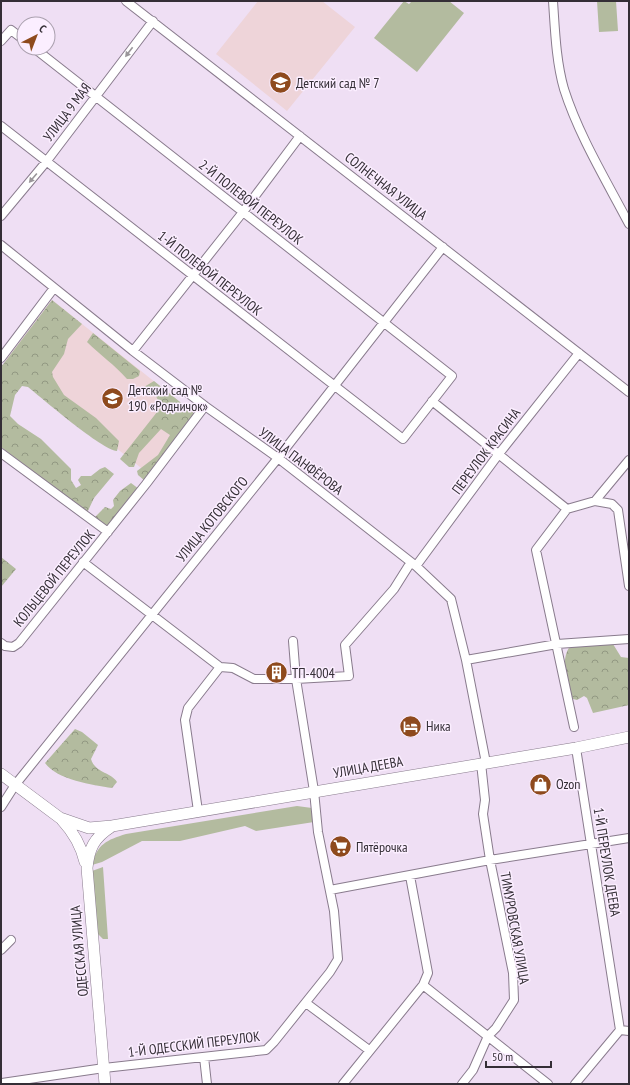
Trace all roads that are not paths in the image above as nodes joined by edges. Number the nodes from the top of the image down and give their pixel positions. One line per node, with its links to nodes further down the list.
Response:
1 (126, 1): 3 (street, СОЛНЕЧНАЯ УЛИЦА)
2 (553, 1): 13 (street)
3 (153, 21): 7 (street, УЛИЦА 9 МАЯ, one-way to 7); 9 (street, СОЛНЕЧНАЯ УЛИЦА)
4 (16, 34): 5 (street)
5 (1, 41)
6 (44, 56): 7 (street, 2-Й ПОЛЕВОЙ ПЕРЕУЛОК)
7 (95, 97): 10 (street, УЛИЦА 9 МАЯ); 11 (street, 2-Й ПОЛЕВОЙ ПЕРЕУЛОК)
8 (1, 126): 10 (street, 1-Й ПОЛЕВОЙ ПЕРЕУЛОК)
9 (300, 136): 11 (street); 15 (street, СОЛНЕЧНАЯ УЛИЦА)
10 (46, 162): 12 (street, УЛИЦА 9 МАЯ, one-way to 12); 16 (street, 1-Й ПОЛЕВОЙ ПЕРЕУЛОК)
11 (243, 212): 16 (street); 18 (street, 2-Й ПОЛЕВОЙ ПЕРЕУЛОК)
12 (1, 216)
13 (629, 224)
14 (1, 245): 17 (street, УЛИЦА ПАНФЁРОВА)
15 (443, 247): 18 (street, УЛИЦА КОТОВСКОГО); 20 (street, СОЛНЕЧНАЯ УЛИЦА)
16 (192, 276): 19 (street); 22 (street, 1-Й ПОЛЕВОЙ ПЕРЕУЛОК)
17 (54, 288): 19 (street, УЛИЦА ПАНФЁРОВА); 21 (street)
18 (384, 323): 22 (street, УЛИЦА КОТОВСКОГО); 24 (street, 2-Й ПОЛЕВОЙ ПЕРЕУЛОК)
19 (133, 351): 25 (street, УЛИЦА ПАНФЁРОВА)
20 (579, 353): 23 (street, СОЛНЕЧНАЯ УЛИЦА); 27 (street, ПЕРЕУЛОК КРАСИНА)
21 (1, 358)
22 (334, 387): 24 (street, 1-Й ПОЛЕВОЙ ПЕРЕУЛОК); 28 (street, УЛИЦА КОТОВСКОГО)
23 (629, 392)
24 (432, 401): 27 (street)
25 (205, 406): 28 (street, УЛИЦА ПАНФЁРОВА); 32 (street, КОЛЬЦЕВОЙ ПЕРЕУЛОК)
26 (1, 453): 32 (street, КОЛЬЦЕВОЙ ПЕРЕУЛОК)
27 (498, 455): 31 (street); 34 (street, ПЕРЕУЛОК КРАСИНА)
28 (278, 458): 34 (street, УЛИЦА ПАНФЁРОВА); 36 (street, УЛИЦА КОТОВСКОГО)
29 (629, 460): 30 (street)
30 (595, 501): 31 (street); 35 (street)
31 (567, 509): 40 (street)
32 (108, 532): 33 (street, КОЛЬЦЕВОЙ ПЕРЕУЛОК)
33 (83, 562): 36 (street); 39 (street, КОЛЬЦЕВОЙ ПЕРЕУЛОК)
34 (414, 564): 41 (street, УЛИЦА ПАНФЁРОВА); 43 (street, ПЕРЕУЛОК КРАСИНА)
35 (629, 586)
36 (152, 614): 42 (street); 49 (street, УЛИЦА КОТОВСКОГО)
37 (629, 638): 40 (street)
38 (293, 641): 43 (street, 1-Й ОДЕССКИЙ ПЕРЕУЛОК)
39 (1, 643)
40 (557, 644): 41 (street); 44 (street)
41 (466, 660): 47 (street, УЛИЦА ПАНФЁРОВА)
42 (220, 667): 43 (street, ПЕРЕУЛОК КРАСИНА); 52 (street)
43 (296, 679): 50 (street, 1-Й ОДЕССКИЙ ПЕРЕУЛОК)
44 (574, 727)
45 (629, 737): 46 (main road, УЛИЦА ДЕЕВА)
46 (576, 748): 47 (main road, УЛИЦА ДЕЕВА); 56 (street, 1-Й ПЕРЕУЛОК ДЕЕВА)
47 (483, 763): 50 (main road, УЛИЦА ДЕЕВА); 57 (street, ТИМУРОВСКАЯ УЛИЦА)
48 (1, 774): 49 (main road)
49 (15, 784): 51 (street, УЛИЦА КОТОВСКОГО); 53 (main road)
50 (314, 791): 52 (main road, УЛИЦА ДЕЕВА); 60 (street, 1-Й ОДЕССКИЙ ПЕРЕУЛОК)
51 (1, 807)
52 (198, 811): 54 (main road, УЛИЦА ДЕЕВА)
53 (60, 818): 54 (main road, УЛИЦА ДЕЕВА); 58 (main road)
54 (112, 826): 58 (main road, ОДЕССКАЯ УЛИЦА)
55 (629, 838): 56 (street)
56 (592, 844): 57 (street); 65 (street, 1-Й ПЕРЕУЛОК ДЕЕВА)
57 (490, 860): 59 (street); 67 (street, ТИМУРОВСКАЯ УЛИЦА)
58 (87, 868): 70 (main road, ОДЕССКАЯ УЛИЦА)
59 (410, 876): 60 (street); 63 (street)
60 (330, 890): 64 (street, 1-Й ОДЕССКИЙ ПЕРЕУЛОК)
61 (11, 940): 62 (street)
62 (1, 950)
63 (423, 985): 67 (street); 68 (street)
64 (306, 1003): 68 (street); 69 (street, 1-Й ОДЕССКИЙ ПЕРЕУЛОК)
65 (620, 1030): 66 (street); 77 (street)
66 (629, 1031)
67 (488, 1036): 75 (street, ТИМУРОВСКАЯ УЛИЦА); 76 (street)
68 (370, 1050): 74 (street)
69 (204, 1057): 70 (street, 1-Й ОДЕССКИЙ ПЕРЕУЛОК); 73 (street)
70 (104, 1068): 71 (street, 1-Й ОДЕССКИЙ ПЕРЕУЛОК); 72 (main road, ОДЕССКАЯ УЛИЦА)
71 (1, 1082)
72 (106, 1084)
73 (207, 1084)
74 (343, 1084)
75 (462, 1084)
76 (548, 1084)
77 (575, 1084)

